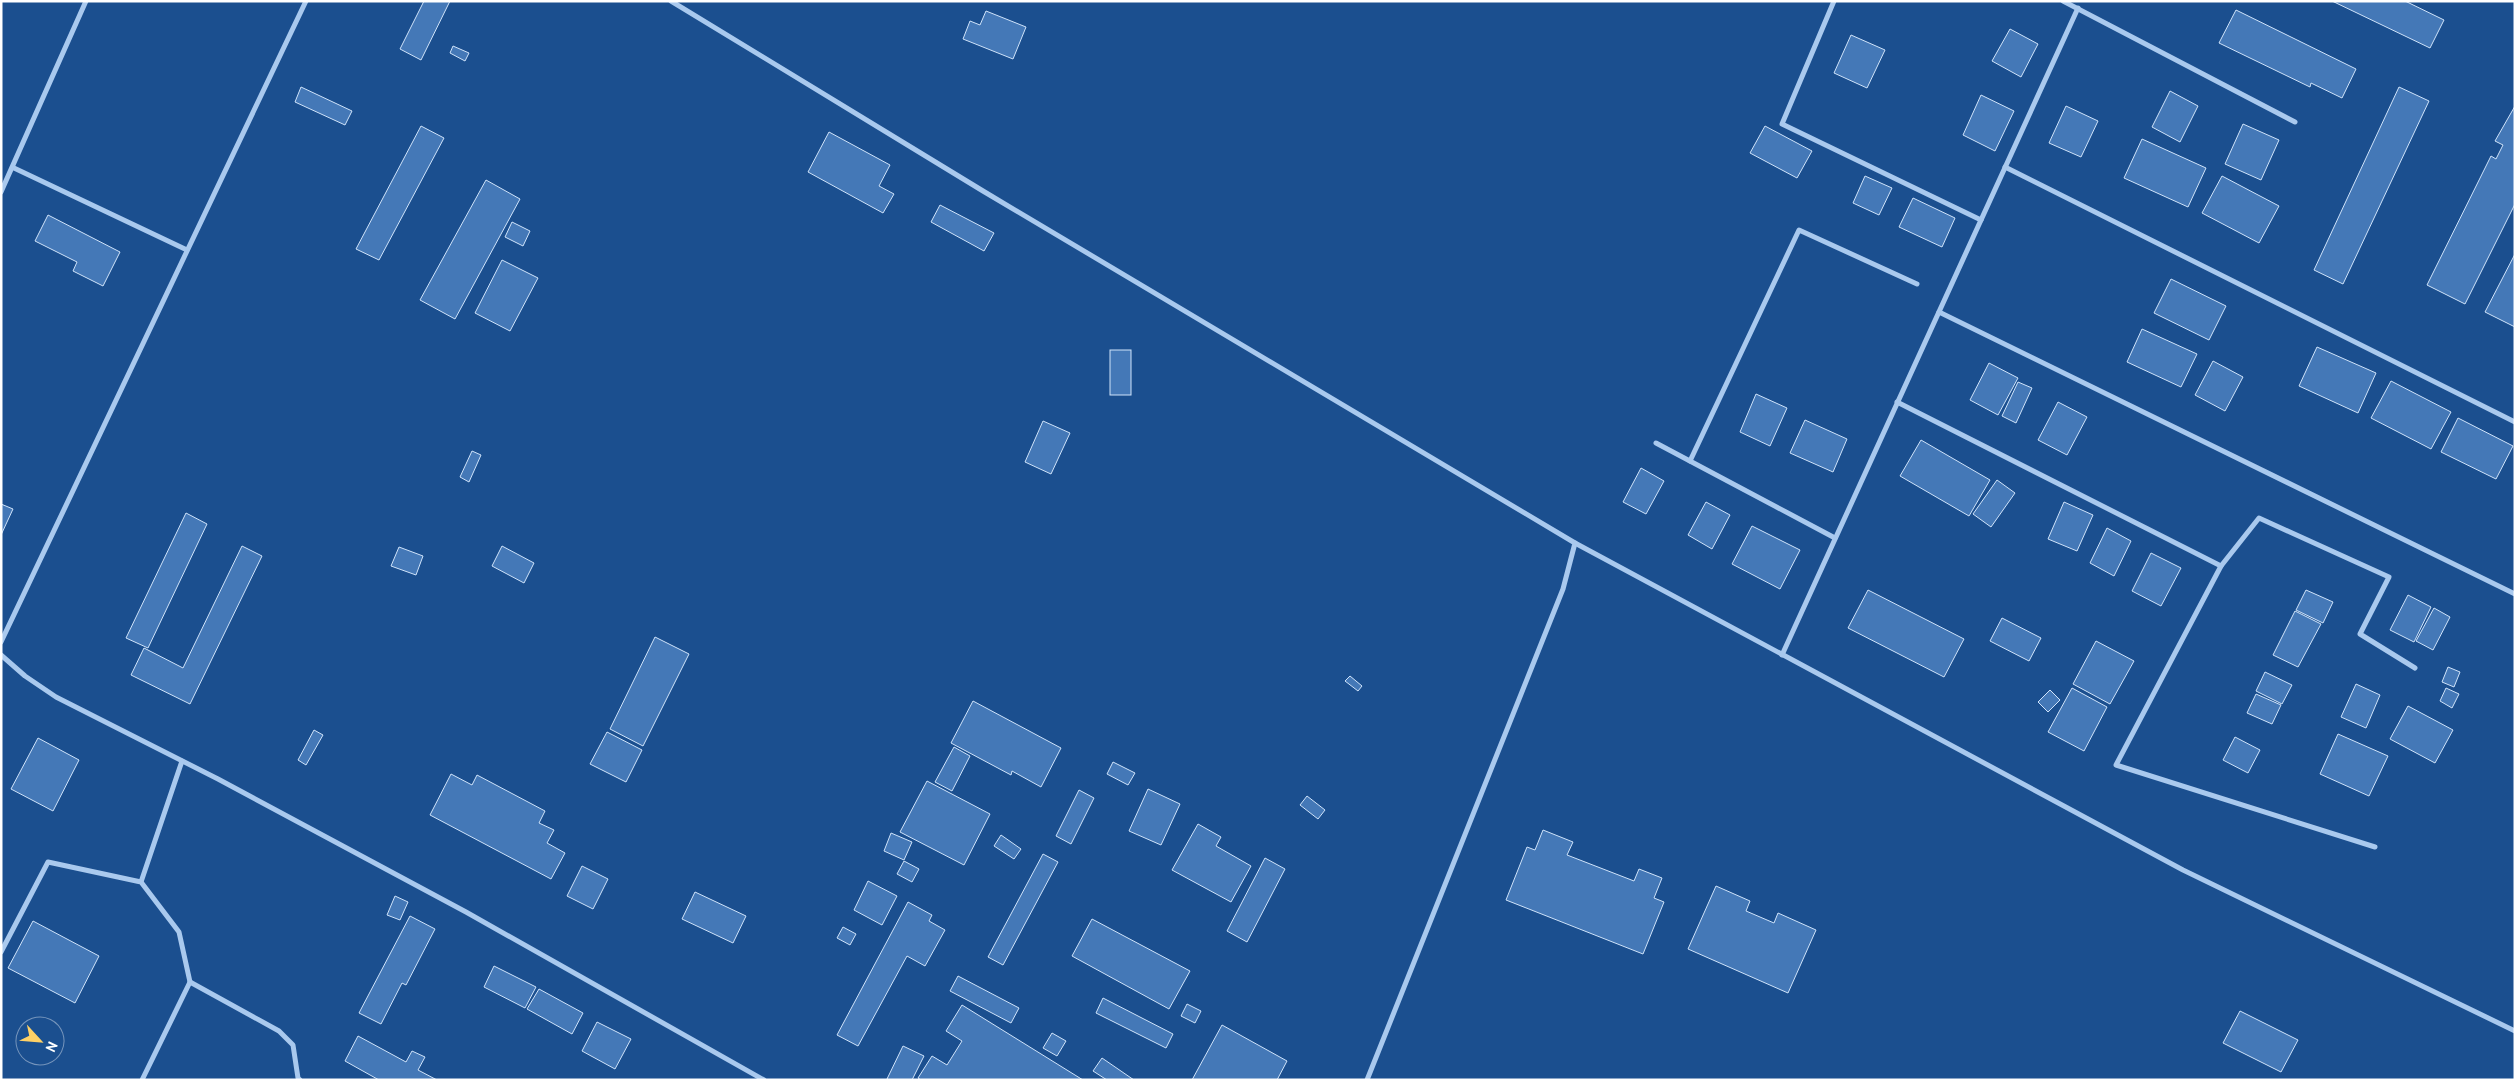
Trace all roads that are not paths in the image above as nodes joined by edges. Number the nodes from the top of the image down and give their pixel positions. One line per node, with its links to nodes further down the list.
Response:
1 (86, 1): 9 (street)
2 (306, 1): 12 (street)
3 (671, 1): 20 (street)
4 (1834, 1): 11 (street)
5 (2063, 1): 6 (street)
6 (2078, 8): 7 (street); 8 (street)
7 (2295, 122)
8 (2005, 167): 11 (street); 16 (street)
9 (14, 168): 10 (street); 12 (street)
10 (1, 192)
11 (1980, 220): 14 (street)
12 (187, 250): 23 (street)
13 (1916, 284): 18 (street)
14 (1939, 312): 15 (street); 22 (street)
15 (1897, 402): 19 (street); 21 (street)
16 (2515, 422)
17 (1656, 443): 18 (street)
18 (1690, 461): 19 (street)
19 (1835, 538): 25 (street)
20 (1575, 543): 25 (street); 36 (street)
21 (2221, 566): 26 (street); 28 (street)
22 (2515, 594)
23 (1, 642)
24 (1, 655): 27 (street)
25 (1782, 655): 32 (street)
26 (2415, 668)
27 (182, 761): 29 (street); 35 (street)
28 (2375, 848)
29 (141, 882): 30 (street); 31 (street)
30 (1, 952)
31 (190, 982): 33 (street); 34 (street)
32 (2515, 1031)
33 (142, 1080)
34 (300, 1080)
35 (764, 1080)
36 (1367, 1080)

